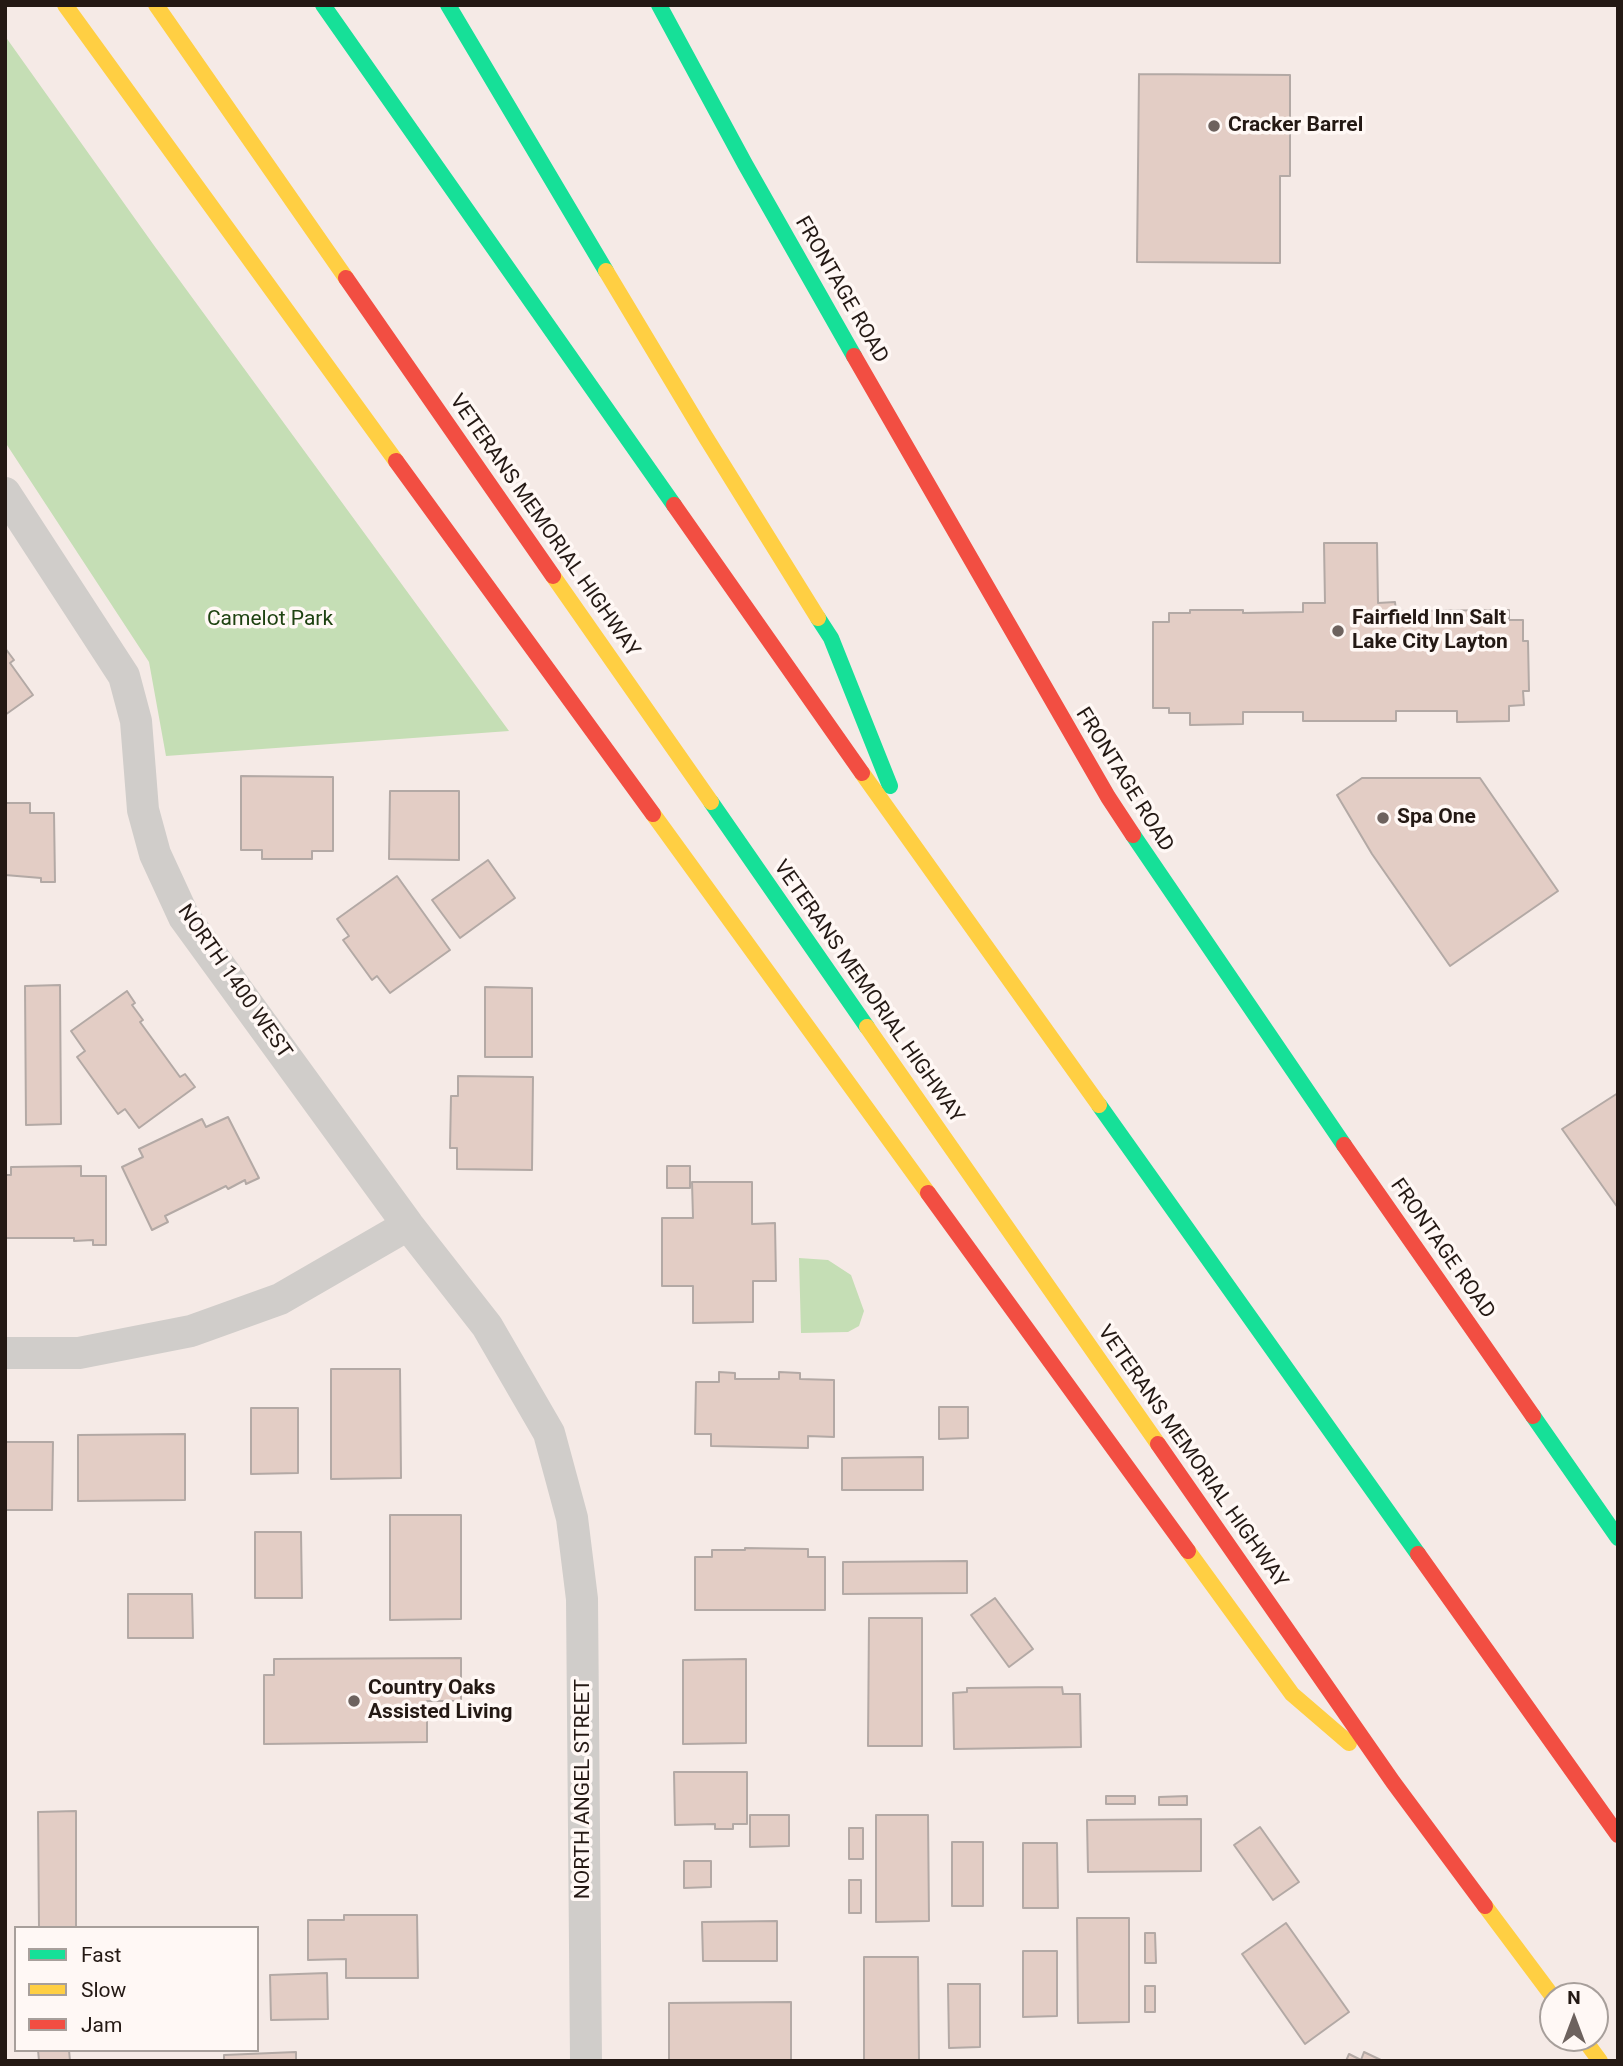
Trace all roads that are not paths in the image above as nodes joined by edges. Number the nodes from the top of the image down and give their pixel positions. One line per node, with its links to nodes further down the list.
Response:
1 (65, 5): 12 (main road)
2 (156, 5): 12 (main road, VETERANS MEMORIAL HIGHWAY)
3 (323, 5): 7 (main road)
4 (448, 5): 7 (main road)
5 (659, 5): 11 (main road, FRONTAGE ROAD)
6 (5, 493): 8 (street, NORTH 1400 WEST)
7 (914, 846): 13 (main road)
8 (408, 1225): 9 (street); 10 (street, NORTH 1400 WEST)
9 (5, 1353)
10 (549, 1433): 15 (street, NORTH ANGEL STREET)
11 (1618, 1538)
12 (1393, 1782): 14 (main road, VETERANS MEMORIAL HIGHWAY)
13 (1618, 1835)
14 (1542, 1982)
15 (586, 2061)

